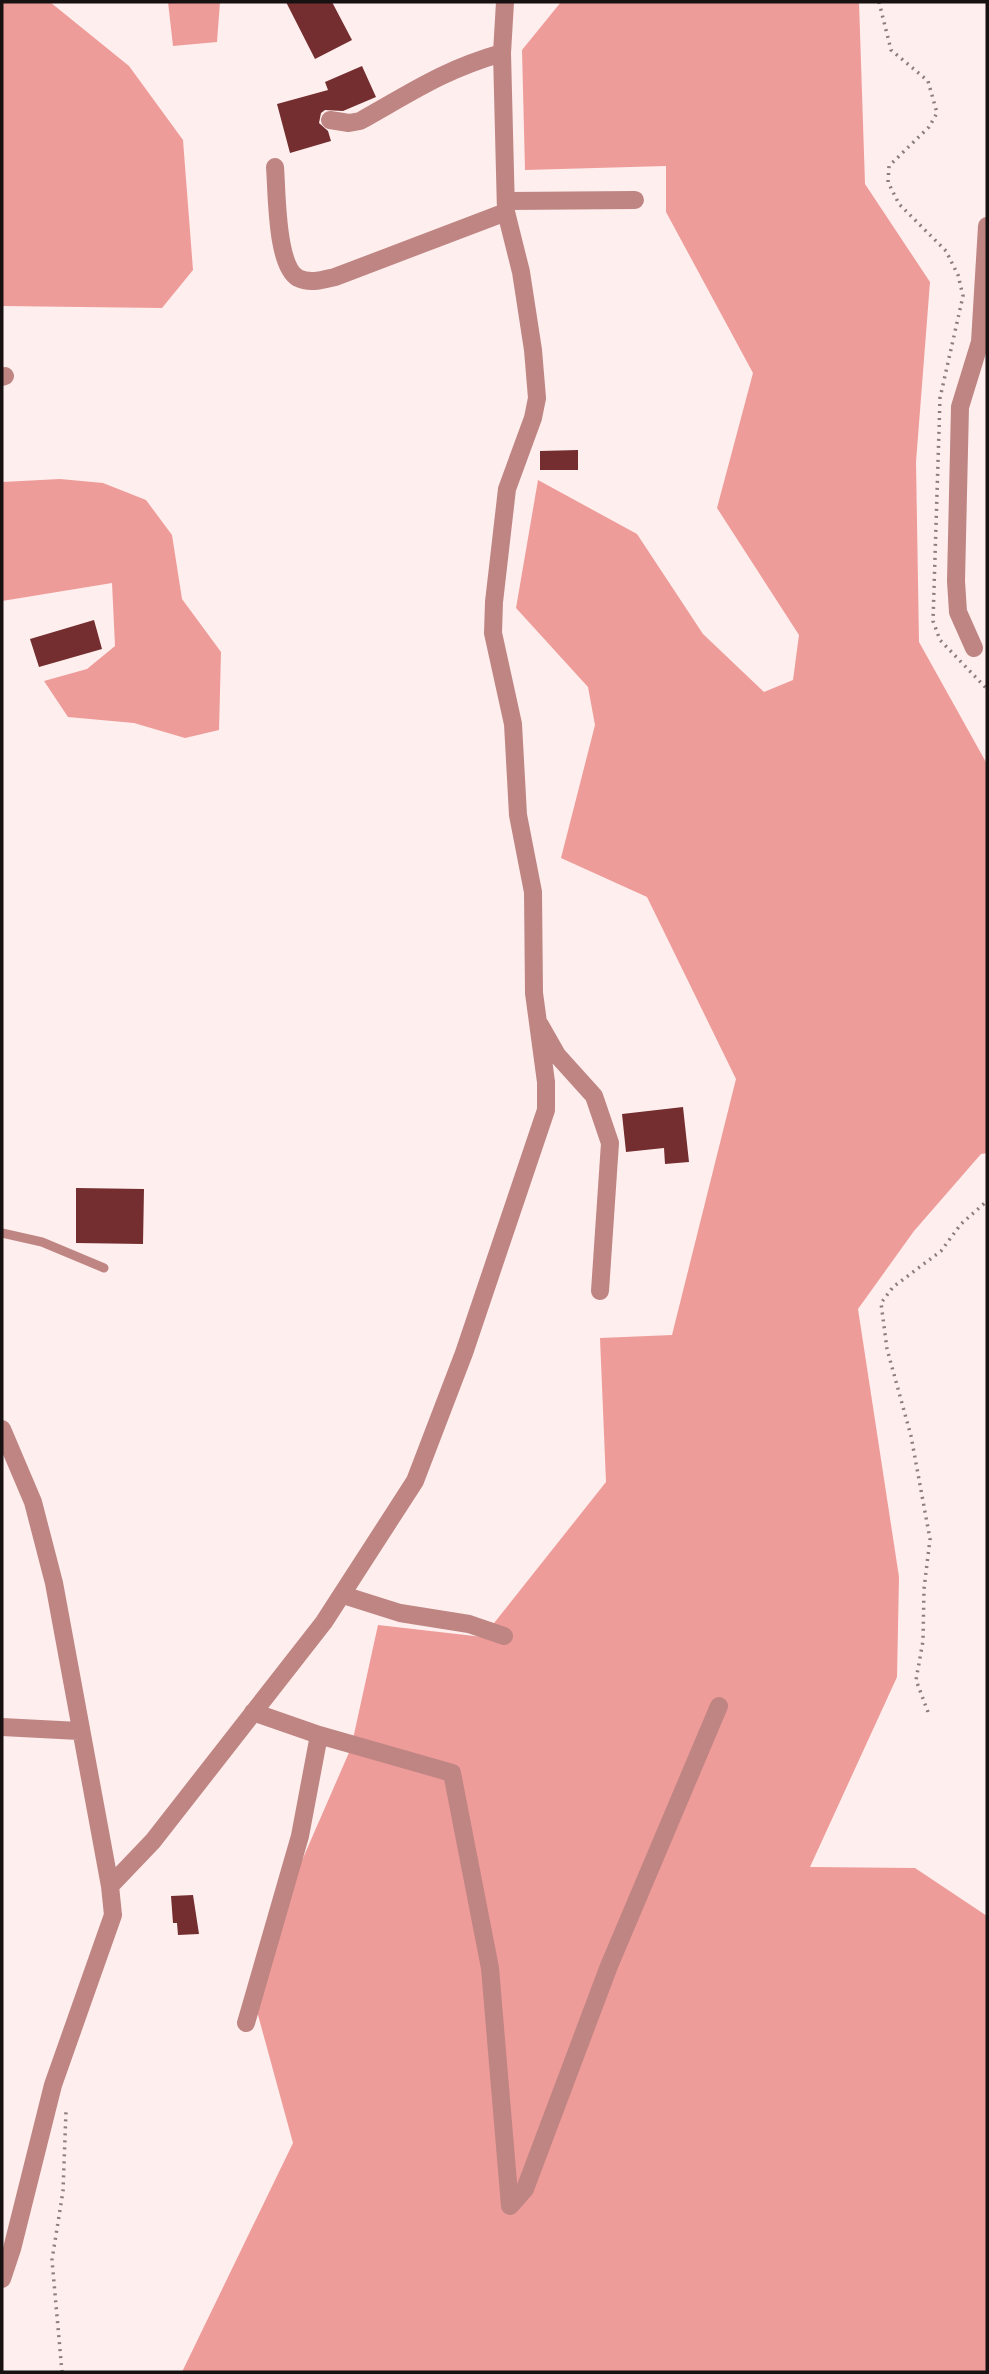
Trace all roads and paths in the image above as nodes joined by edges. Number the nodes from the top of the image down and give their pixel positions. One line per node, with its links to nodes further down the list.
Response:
1 (505, 2): 3 (street)
2 (879, 2): 10 (path)
3 (502, 52): 4 (street); 7 (street)
4 (330, 120)
5 (275, 167): 7 (street)
6 (635, 200): 7 (street)
7 (506, 206): 11 (street)
8 (987, 226): 9 (street)
9 (974, 648)
10 (987, 689)
11 (536, 1020): 15 (street); 17 (street)
12 (987, 1201): 21 (path)
13 (2, 1233): 14 (lane)
14 (104, 1268)
15 (600, 1291)
16 (2, 1429): 23 (street)
17 (343, 1594): 18 (street); 20 (street)
18 (504, 1636)
19 (719, 1706): 24 (street)
20 (253, 1712): 24 (street); 25 (street)
21 (928, 1712)
22 (2, 1727): 23 (street)
23 (79, 1731): 25 (street)
24 (318, 1735): 26 (street)
25 (110, 1886): 28 (street)
26 (246, 2023)
27 (66, 2108): 29 (path)
28 (2, 2279)
29 (61, 2372)

